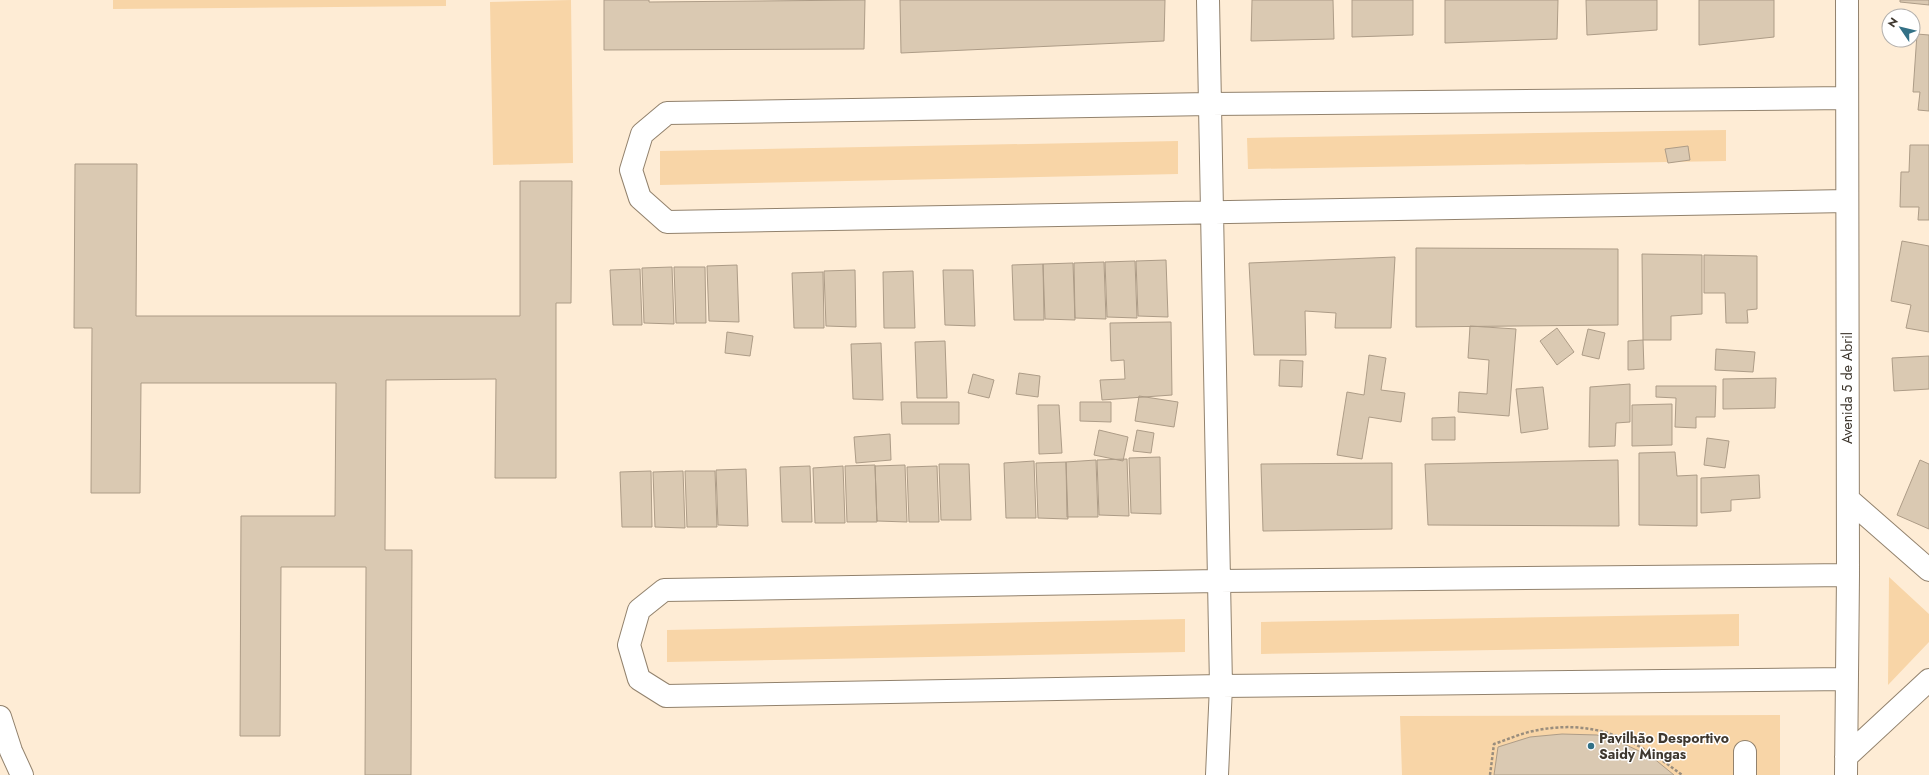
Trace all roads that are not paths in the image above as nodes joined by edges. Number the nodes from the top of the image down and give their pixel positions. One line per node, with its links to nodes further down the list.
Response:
1 (1208, 0): 4 (street)
2 (1847, 0): 3 (street, Avenida 5 de Abril)
3 (1847, 98): 4 (street); 5 (street, Avenida 5 de Abril)
4 (1210, 104): 6 (street); 6 (street)
5 (1847, 201): 6 (street); 7 (street, Avenida 5 de Abril)
6 (1211, 211): 10 (street)
7 (1848, 498): 8 (street); 9 (street, Avenida 5 de Abril)
8 (1929, 570)
9 (1848, 575): 10 (street); 11 (street, Avenida 5 de Abril)
10 (1219, 581): 13 (street); 13 (street)
11 (1847, 679): 13 (street); 16 (street, Avenida 5 de Abril)
12 (1929, 680): 16 (street)
13 (1221, 686): 18 (street)
14 (0, 717): 17 (street)
15 (1745, 752): 19 (street)
16 (1846, 766)
17 (22, 775)
18 (1217, 775)
19 (1745, 775)

